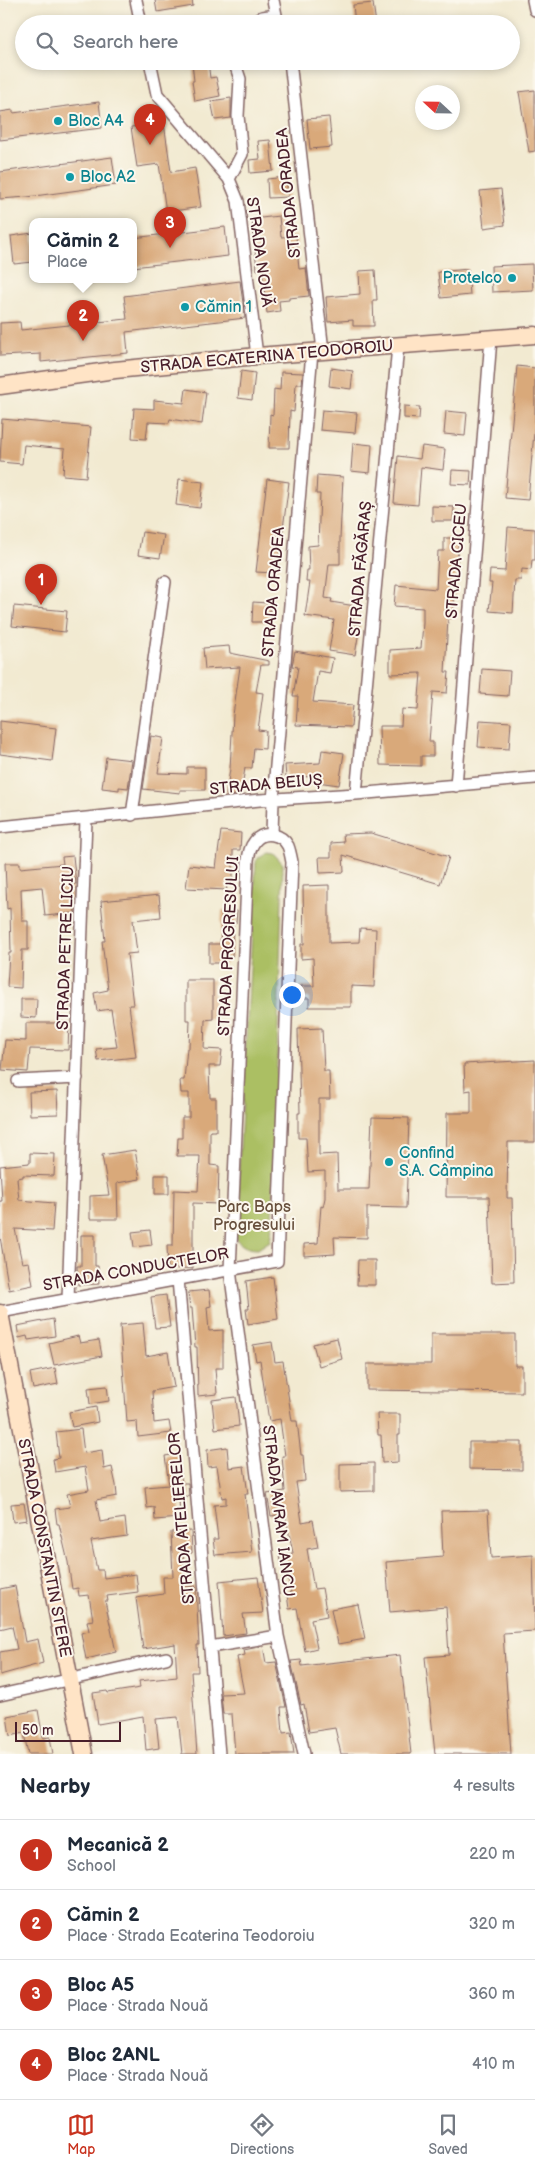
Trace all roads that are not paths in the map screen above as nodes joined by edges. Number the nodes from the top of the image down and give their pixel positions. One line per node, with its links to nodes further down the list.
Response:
1 (136, 0): 5 (street)
2 (273, 0): 6 (street)
3 (533, 0): 4 (street)
4 (535, 10)
5 (139, 15)
6 (276, 15)
7 (152, 70): 10 (street, STRADA NOUĂ)
8 (237, 70): 10 (street)
9 (291, 70): 14 (street, STRADA ORADEA)
10 (229, 179): 15 (street, STRADA NOUĂ)
11 (535, 335): 12 (main road, STRADA ECATERINA TEODOROIU)
12 (491, 338): 13 (main road, STRADA ECATERINA TEODOROIU); 19 (street, STRADA CICEU)
13 (398, 346): 14 (main road, STRADA ECATERINA TEODOROIU); 20 (street, STRADA FĂGĂRAȘ)
14 (317, 352): 15 (main road, STRADA ECATERINA TEODOROIU); 21 (street, STRADA ORADEA)
15 (257, 356): 16 (main road, STRADA ECATERINA TEODOROIU)
16 (0, 386)
17 (165, 582): 22 (street)
18 (535, 778): 19 (street, STRADA BEIUȘ)
19 (456, 786): 20 (street, STRADA BEIUȘ)
20 (356, 794): 21 (street, STRADA BEIUȘ)
21 (272, 800): 22 (street, STRADA BEIUȘ); 25 (street, STRADA ORADEA)
22 (132, 815): 23 (street, STRADA BEIUȘ)
23 (86, 820): 24 (street, STRADA BEIUȘ); 26 (street, STRADA PETRE LICIU)
24 (0, 827)
25 (272, 834): 28 (street, STRADA PROGRESULUI); 28 (street, STRADA CONDUCTELOR)
26 (77, 1078): 27 (street); 30 (street, STRADA PETRE LICIU)
27 (18, 1081)
28 (230, 1270): 29 (street, STRADA CONDUCTELOR); 32 (street, STRADA AVRAM IANCU)
29 (178, 1279): 30 (street, STRADA CONDUCTELOR); 33 (street, STRADA ATELIERELOR)
30 (68, 1299): 31 (street, STRADA CONDUCTELOR)
31 (0, 1313): 35 (main road, STRADA CONSTANTIN STERE)
32 (278, 1636): 33 (street); 39 (street, STRADA AVRAM IANCU)
33 (210, 1647): 38 (street, STRADA ATELIERELOR)
34 (166, 1658): 35 (street)
35 (68, 1679): 36 (street); 37 (main road, STRADA CONSTANTIN STERE)
36 (0, 1695)
37 (84, 1754)
38 (219, 1754)
39 (304, 1754)

